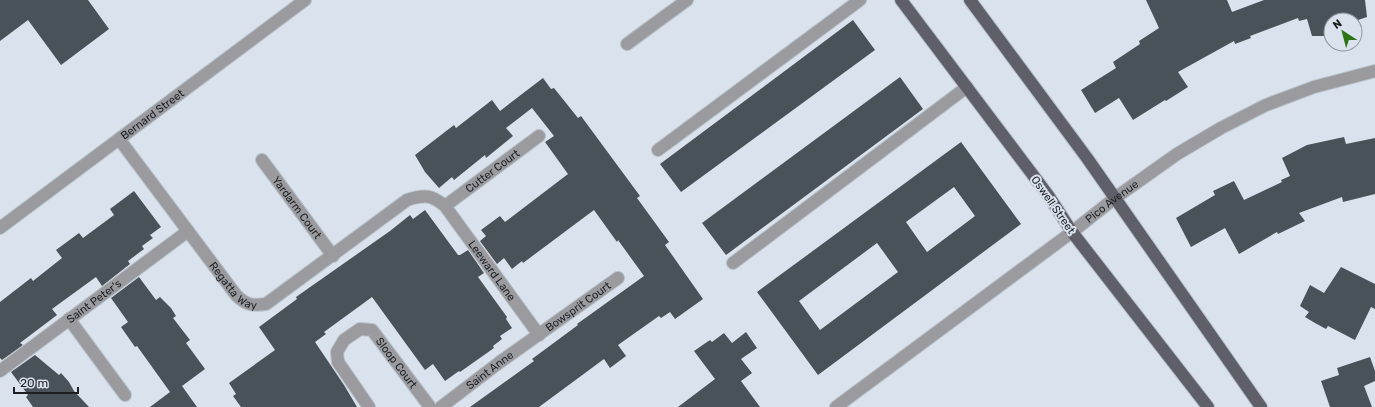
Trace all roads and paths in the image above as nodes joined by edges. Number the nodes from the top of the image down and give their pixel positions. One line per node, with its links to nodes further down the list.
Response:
1 (305, 0): 10 (street, Bernard Street)
2 (687, 0): 6 (street)
3 (860, 0): 11 (street)
4 (902, 0): 8 (main road, Oswell Street)
5 (970, 0): 13 (main road)
6 (627, 44)
7 (1375, 71): 13 (street, Pico Avenue)
8 (967, 87): 17 (main road, Oswell Street); 19 (street)
9 (539, 136): 14 (street, Cutter Court)
10 (119, 139): 15 (street, Bernard Street); 16 (street, Regatta Way)
11 (658, 150)
12 (262, 160): 18 (street, Yardarm Court)
13 (1115, 198): 17 (street, Pico Avenue); 30 (main road)
14 (445, 206): 18 (street, Regatta Way); 22 (street, Leeward Lane)
15 (0, 228)
16 (188, 231): 18 (street, Regatta Way); 21 (street, Saint Peter's)
17 (1072, 232): 28 (street, Pico Avenue); 29 (main road, Oswell Street)
18 (333, 256)
19 (732, 263)
20 (618, 278): 22 (street, Bowsprit Court)
21 (70, 319): 23 (street, Saint Peter's); 24 (street)
22 (539, 335): 27 (street, Saint Anne)
23 (0, 371)
24 (125, 395)
25 (369, 407): 26 (street, Sloop Court)
26 (430, 407)
27 (441, 407)
28 (836, 407)
29 (1208, 407)
30 (1261, 407)

